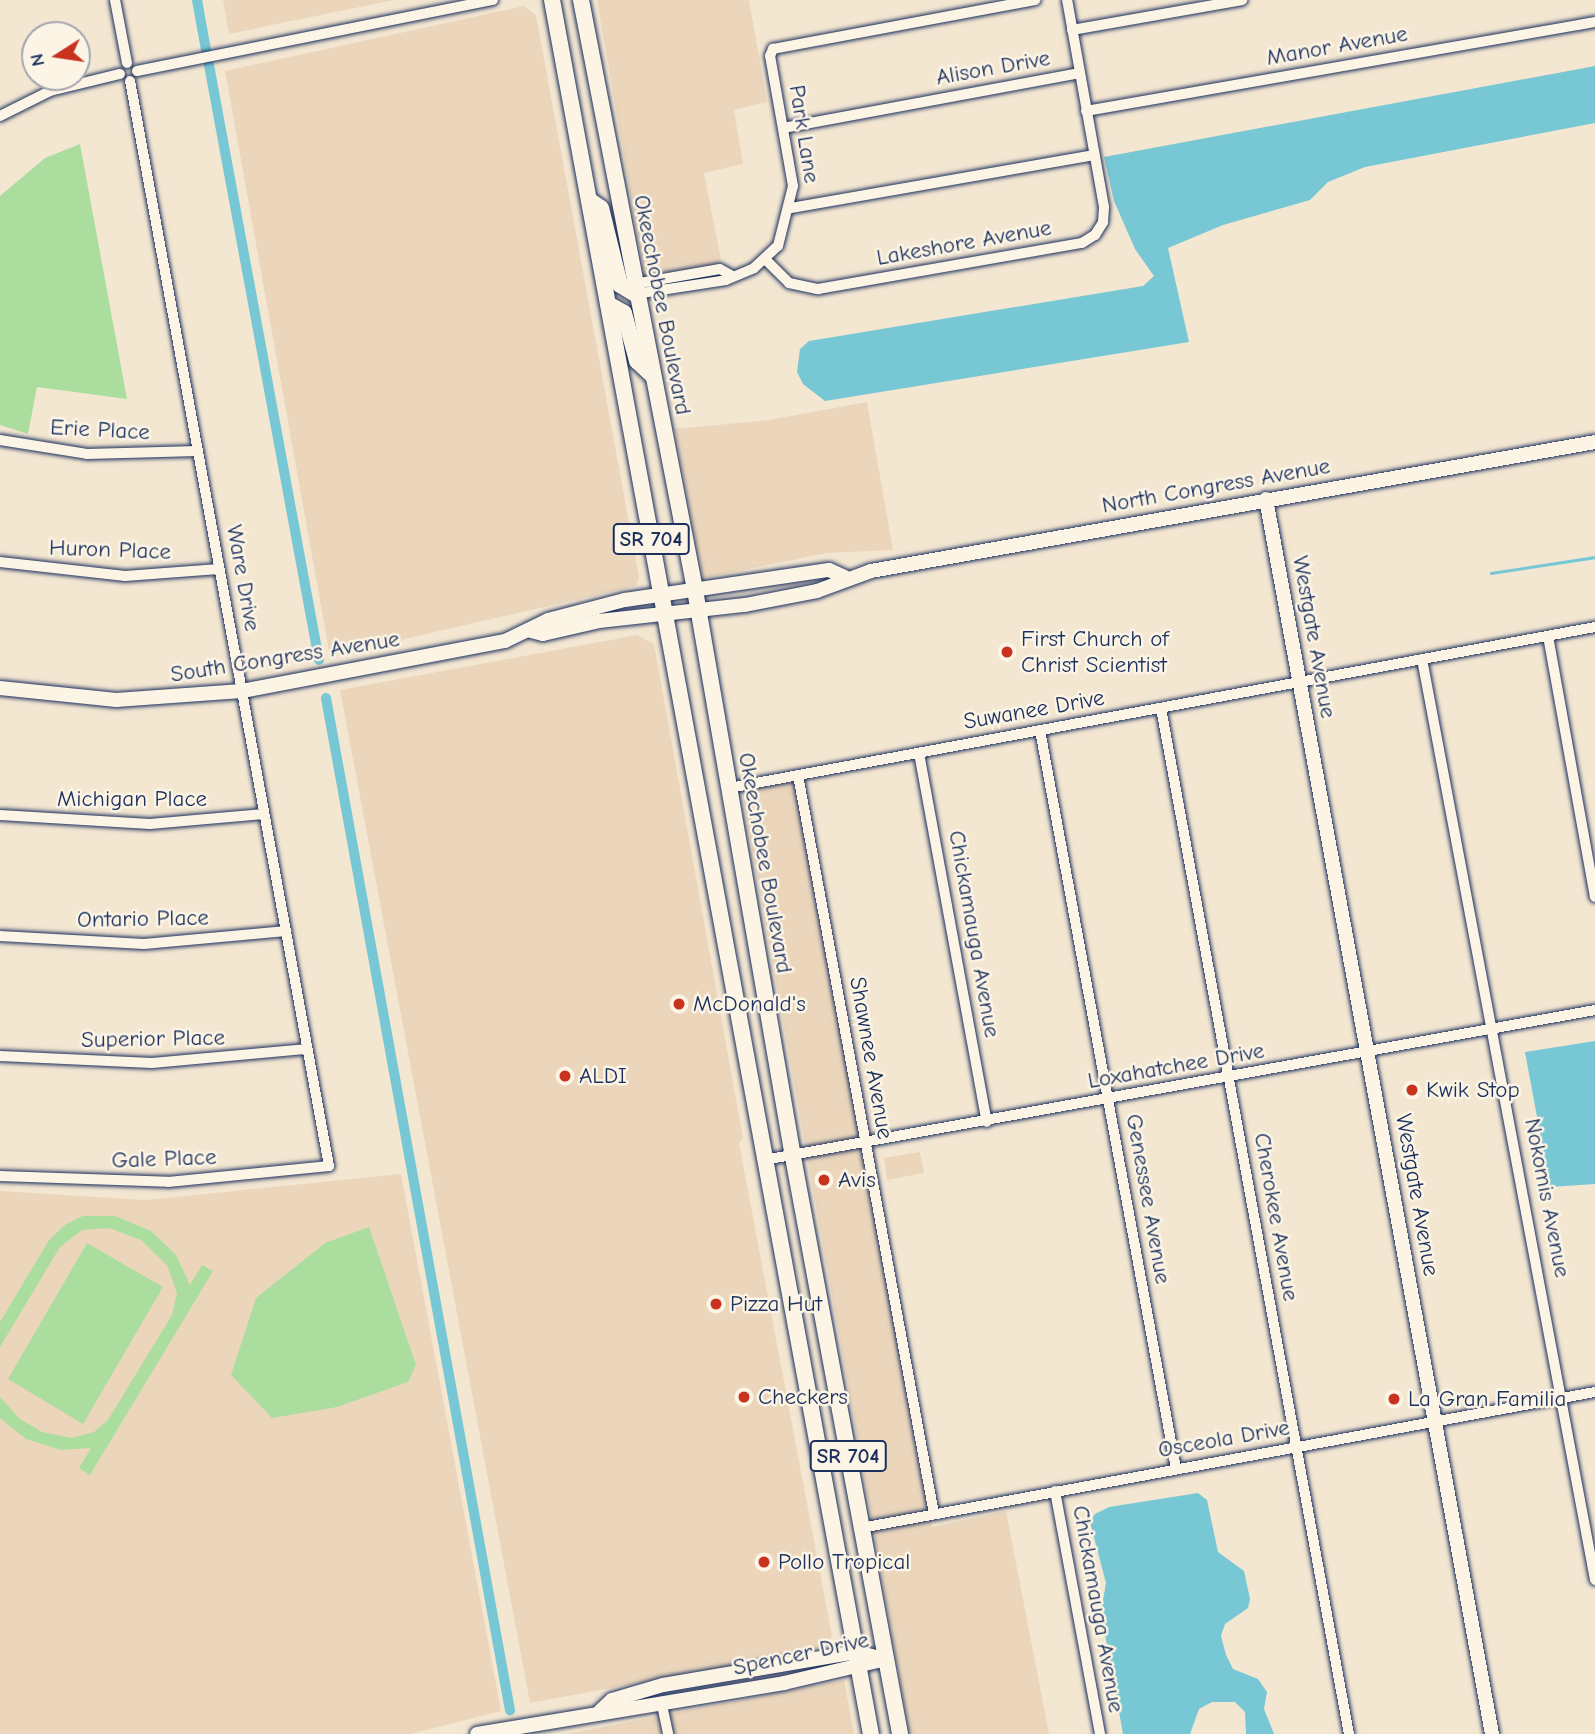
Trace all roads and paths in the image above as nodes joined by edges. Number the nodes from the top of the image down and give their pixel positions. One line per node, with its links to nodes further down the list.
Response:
1 (116, 0): 10 (street)
2 (493, 0): 11 (street)
3 (552, 0): 18 (main road, SR 704)
4 (581, 0): 21 (main road, Okeechobee Boulevard / SR 704)
5 (1035, 0): 16 (street, Park Lane)
6 (1067, 0): 9 (street)
7 (1242, 0): 9 (street, Alison Drive)
8 (1595, 22): 14 (street, Manor Avenue)
9 (1072, 30): 12 (street, Alison Drive)
10 (127, 63): 11 (street); 13 (street)
11 (137, 71): 13 (street)
12 (1080, 73): 14 (street); 16 (street, Alison Drive)
13 (125, 77): 15 (street); 26 (street, Ware Drive)
14 (1087, 111): 17 (street)
15 (0, 116)
16 (783, 128): 19 (street, Park Lane)
17 (1094, 155): 19 (street); 20 (street, Lakeshore Avenue)
18 (589, 200): 21 (main road); 22 (main road, SR 704)
19 (791, 208): 20 (street, Park Lane)
20 (766, 260): 21 (street)
21 (635, 289): 23 (main road, Okeechobee Boulevard / SR 704)
22 (608, 304): 23 (main road); 32 (main road, SR 704)
23 (652, 375): 31 (main road, Okeechobee Boulevard / SR 704)
24 (0, 440): 26 (street, Erie Place)
25 (1595, 442): 27 (street, North Congress Avenue)
26 (198, 451): 29 (street, Ware Drive)
27 (1266, 499): 30 (street, North Congress Avenue); 39 (street, Westgate Avenue)
28 (0, 562): 29 (street, Huron Place)
29 (219, 569): 41 (street, Ware Drive)
30 (845, 577): 31 (street, North Congress Avenue); 33 (street, North Congress Avenue)
31 (695, 590): 32 (street, North Congress Avenue); 33 (main road, Okeechobee Boulevard / SR 704)
32 (661, 593): 34 (main road, SR 704); 36 (street, South Congress Avenue)
33 (699, 613): 34 (street, North Congress Avenue); 46 (main road, Okeechobee Boulevard / SR 704)
34 (666, 615): 36 (street, South Congress Avenue); 62 (main road, SR 704)
35 (1595, 627): 37 (street, Suwanee Drive)
36 (531, 631): 41 (street, South Congress Avenue)
37 (1548, 636): 38 (street, Suwanee Drive); 49 (street)
38 (1422, 659): 39 (street, Suwanee Drive); 53 (street, Nokomis Avenue)
39 (1299, 682): 42 (street, Suwanee Drive); 55 (street, Westgate Avenue)
40 (0, 688): 41 (street, South Congress Avenue)
41 (242, 691): 47 (street, Ware Drive)
42 (1161, 708): 43 (street, Suwanee Drive); 57 (street, Cherokee Avenue)
43 (1040, 730): 44 (street, Suwanee Drive); 58 (street, Genessee Avenue)
44 (919, 753): 45 (street, Suwanee Drive); 59 (street, Chickamauga Avenue)
45 (798, 775): 46 (street, Suwanee Drive); 60 (street, Shawnee Avenue)
46 (729, 788): 61 (main road, Okeechobee Boulevard / SR 704)
47 (264, 814): 48 (street, Michigan Place); 50 (street, Ware Drive)
48 (0, 815)
49 (1595, 897)
50 (286, 931): 51 (street, Ontario Place); 54 (street, Ware Drive)
51 (0, 936)
52 (1595, 1010): 53 (street, Loxahatchee Drive)
53 (1493, 1028): 55 (street, Loxahatchee Drive); 66 (street, Nokomis Avenue)
54 (307, 1049): 56 (street, Superior Place); 63 (street, Ware Drive)
55 (1367, 1052): 57 (street, Loxahatchee Drive); 67 (street, Westgate Avenue)
56 (0, 1056)
57 (1229, 1077): 58 (street, Loxahatchee Drive); 68 (street, Cherokee Avenue)
58 (1108, 1100): 59 (street, Loxahatchee Drive); 69 (street, Genessee Avenue)
59 (987, 1122): 60 (street, Loxahatchee Drive)
60 (866, 1144): 61 (street, Loxahatchee Drive); 71 (street, Shawnee Avenue)
61 (793, 1157): 62 (street, Loxahatchee Drive); 72 (main road, Okeechobee Boulevard / SR 704)
62 (764, 1160): 74 (main road, SR 704)
63 (329, 1166): 64 (street, Gale Place)
64 (0, 1176)
65 (1595, 1392): 66 (street, Osceola Drive)
66 (1563, 1397): 67 (street, Osceola Drive); 73 (street, Nokomis Avenue)
67 (1435, 1421): 68 (street, Osceola Drive); 87 (street, Westgate Avenue)
68 (1297, 1447): 69 (street, Osceola Drive); 86 (street, Cherokee Avenue)
69 (1176, 1469): 70 (street, Osceola Drive)
70 (1055, 1491): 71 (street, Osceola Drive); 85 (street, Chickamauga Avenue)
71 (934, 1514): 72 (street, Osceola Drive)
72 (862, 1528): 75 (main road, Okeechobee Boulevard / SR 704)
73 (1595, 1580)
74 (856, 1652): 75 (street, Spencer Drive); 76 (main road, SR 704); 77 (street, Spencer Drive)
75 (886, 1659): 76 (street, Spencer Drive); 84 (main road, Okeechobee Boulevard / SR 704)
76 (859, 1669): 78 (street, Spencer Drive); 83 (main road, SR 704)
77 (743, 1671): 78 (street); 80 (street, Spencer Drive)
78 (723, 1694): 79 (street, Spencer Drive)
79 (662, 1705): 80 (street, Spencer Drive); 82 (street)
80 (600, 1711): 81 (street, Spencer Drive)
81 (477, 1734)
82 (668, 1734)
83 (871, 1734)
84 (900, 1734)
85 (1100, 1734)
86 (1349, 1734)
87 (1492, 1734)

